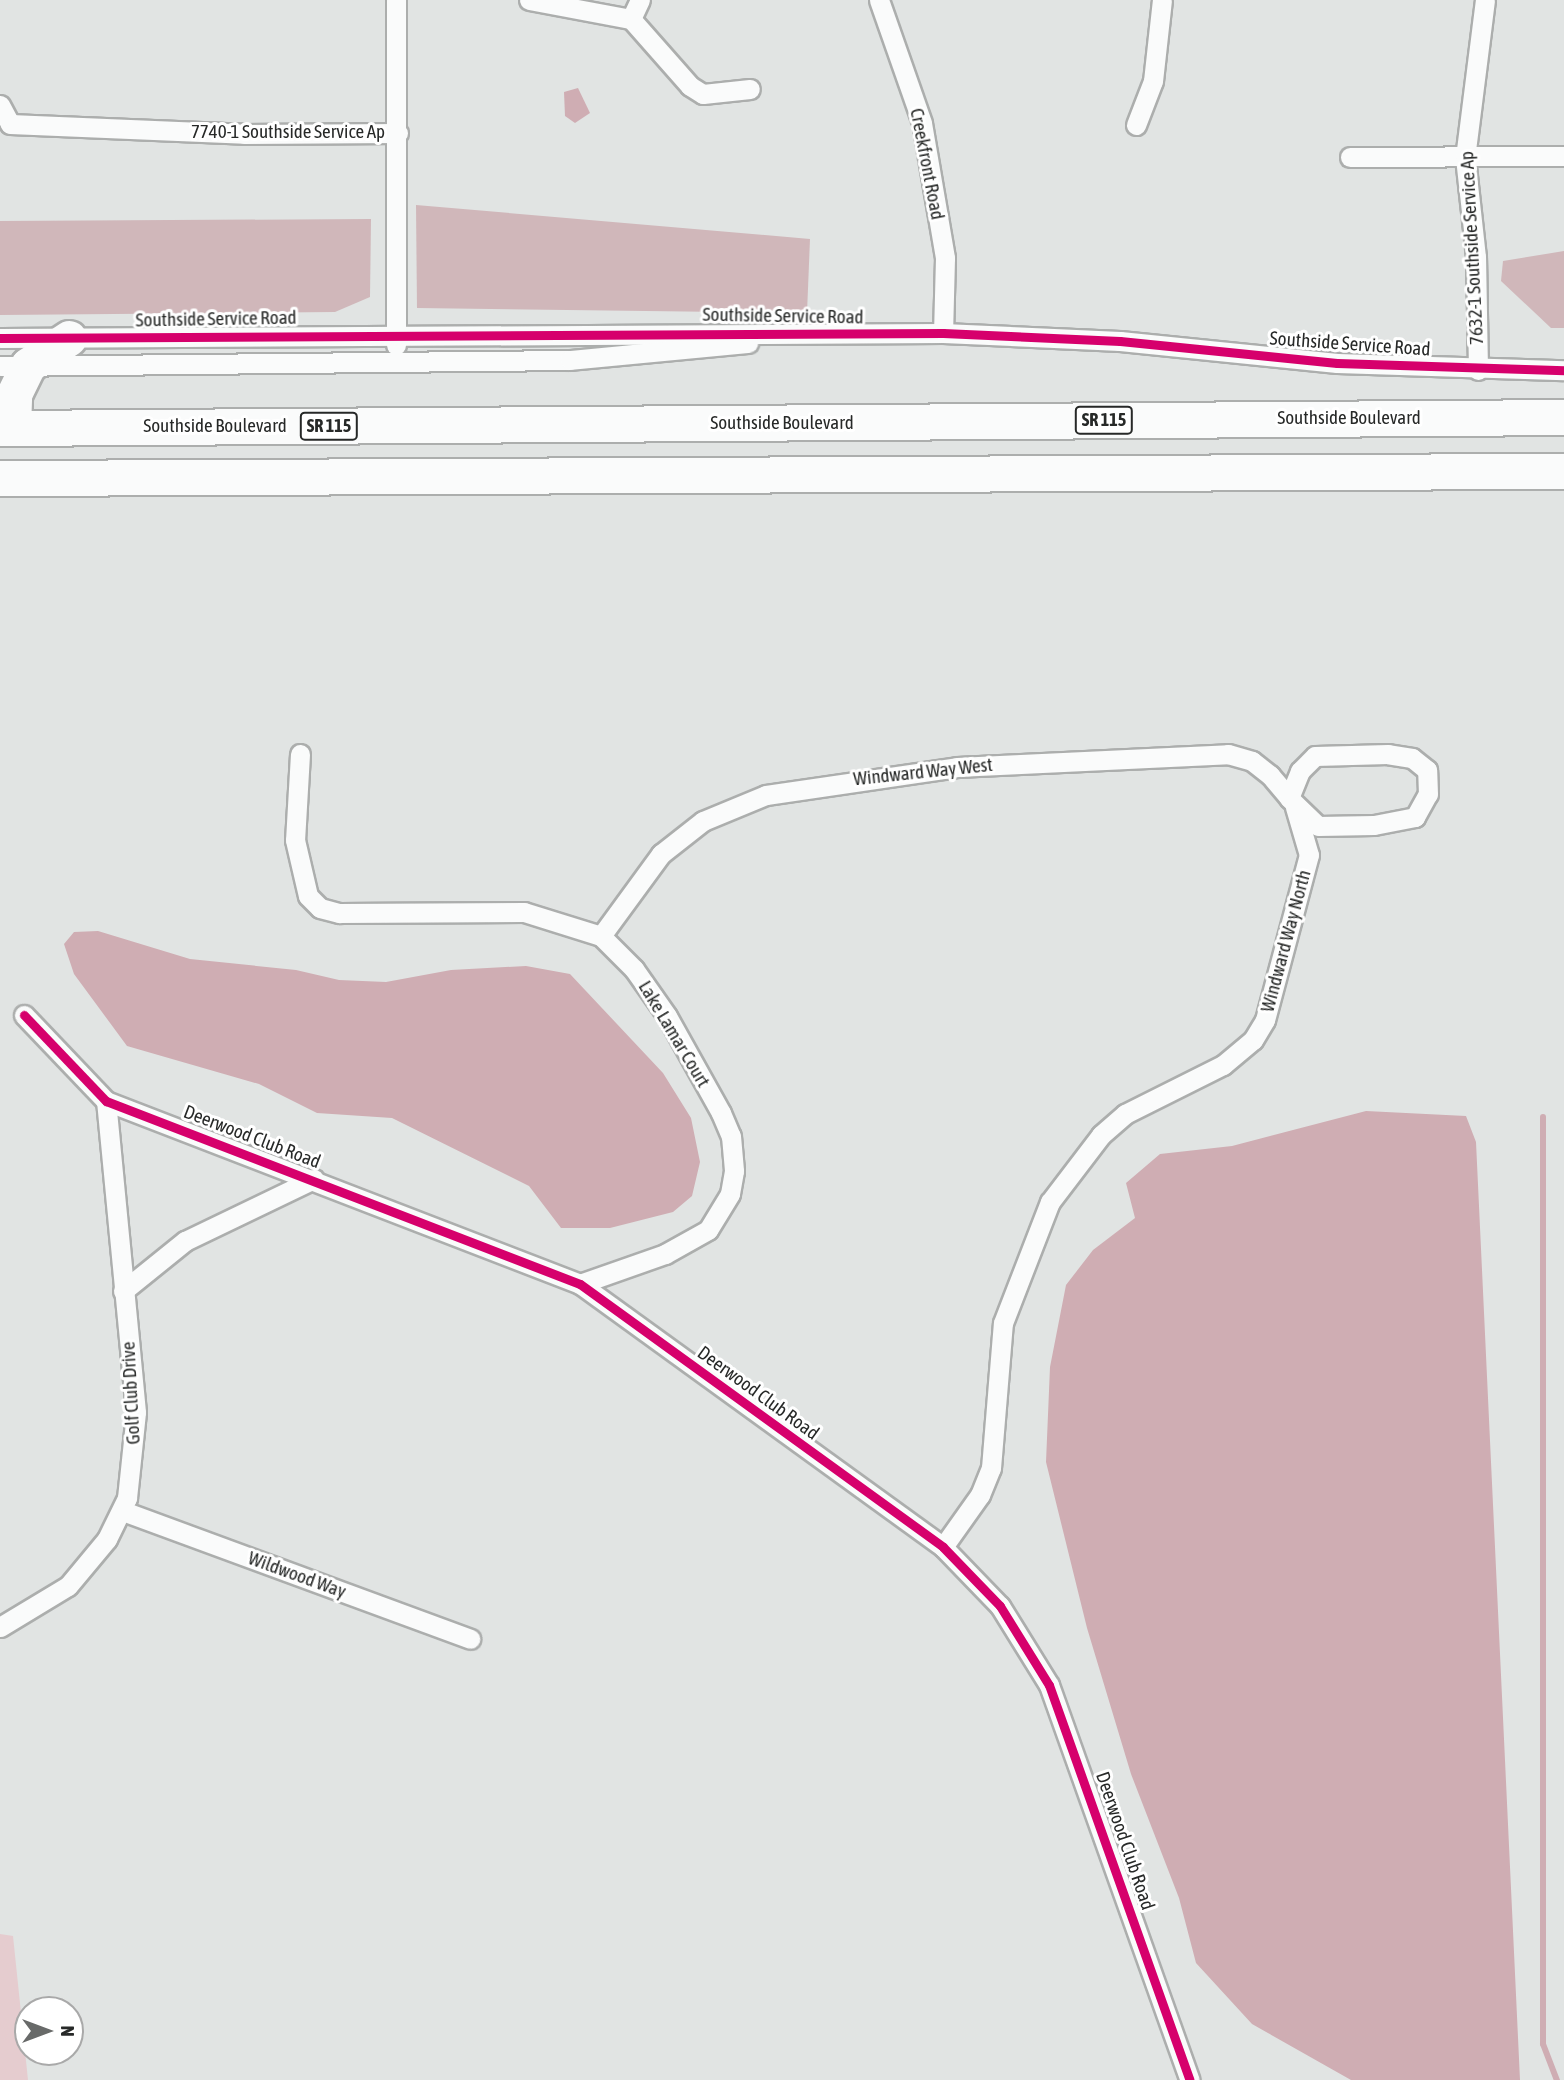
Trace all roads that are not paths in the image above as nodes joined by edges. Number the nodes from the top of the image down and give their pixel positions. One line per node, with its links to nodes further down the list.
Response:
1 (396, 0): 11 (street)
2 (529, 0): 7 (street)
3 (640, 0): 7 (street)
4 (879, 0): 15 (street, Creekfront Road)
5 (1162, 0): 10 (street)
6 (1485, 0): 14 (street, 7632-1 Southside Service Ap)
7 (631, 19): 8 (street)
8 (750, 89)
9 (0, 105): 11 (street, 7740-1 Southside Service Ap)
10 (1136, 125)
11 (398, 132): 16 (street, 7740-1 Southside Service Ap)
12 (1564, 156): 14 (street)
13 (1350, 158): 14 (street)
14 (1465, 158): 22 (street, 7632-1 Southside Service Ap)
15 (943, 333): 17 (street, Southside Service Road); 22 (street, Southside Service Road)
16 (397, 334): 17 (street, Southside Service Road); 19 (street, Southside Service Road); 20 (street, 7740-1 Southside Service Ap)
17 (839, 335): 20 (street, Southside Service Road)
18 (0, 338): 19 (street, Southside Service Road)
19 (69, 338): 21 (highway)
20 (396, 363): 21 (street, Southside Service Road)
21 (14, 365): 25 (highway)
22 (1478, 370): 23 (street, Southside Service Road)
23 (1564, 370)
24 (1564, 417): 25 (highway, Southside Boulevard / SR 115)
25 (4, 423): 28 (highway)
26 (1564, 471): 28 (highway)
27 (0, 478): 28 (highway)
28 (48, 478)
29 (300, 754): 31 (street, Lake Lamar Court)
30 (1289, 798): 30 (street, Windward Way West); 31 (street, Windward Way West); 38 (street, Windward Way North)
31 (601, 936): 35 (street, Lake Lamar Court)
32 (24, 1015): 33 (street, Deerwood Club Road)
33 (106, 1101): 34 (street, Deerwood Club Road); 36 (street, Golf Club Drive)
34 (314, 1179): 35 (street, Deerwood Club Road); 36 (street)
35 (580, 1284): 38 (street, Deerwood Club Road)
36 (123, 1292): 37 (street, Golf Club Drive)
37 (123, 1511): 39 (street, Golf Club Drive); 40 (street, Wildwood Way)
38 (943, 1547): 41 (street, Deerwood Club Road)
39 (0, 1628)
40 (470, 1639)
41 (1190, 2080)

